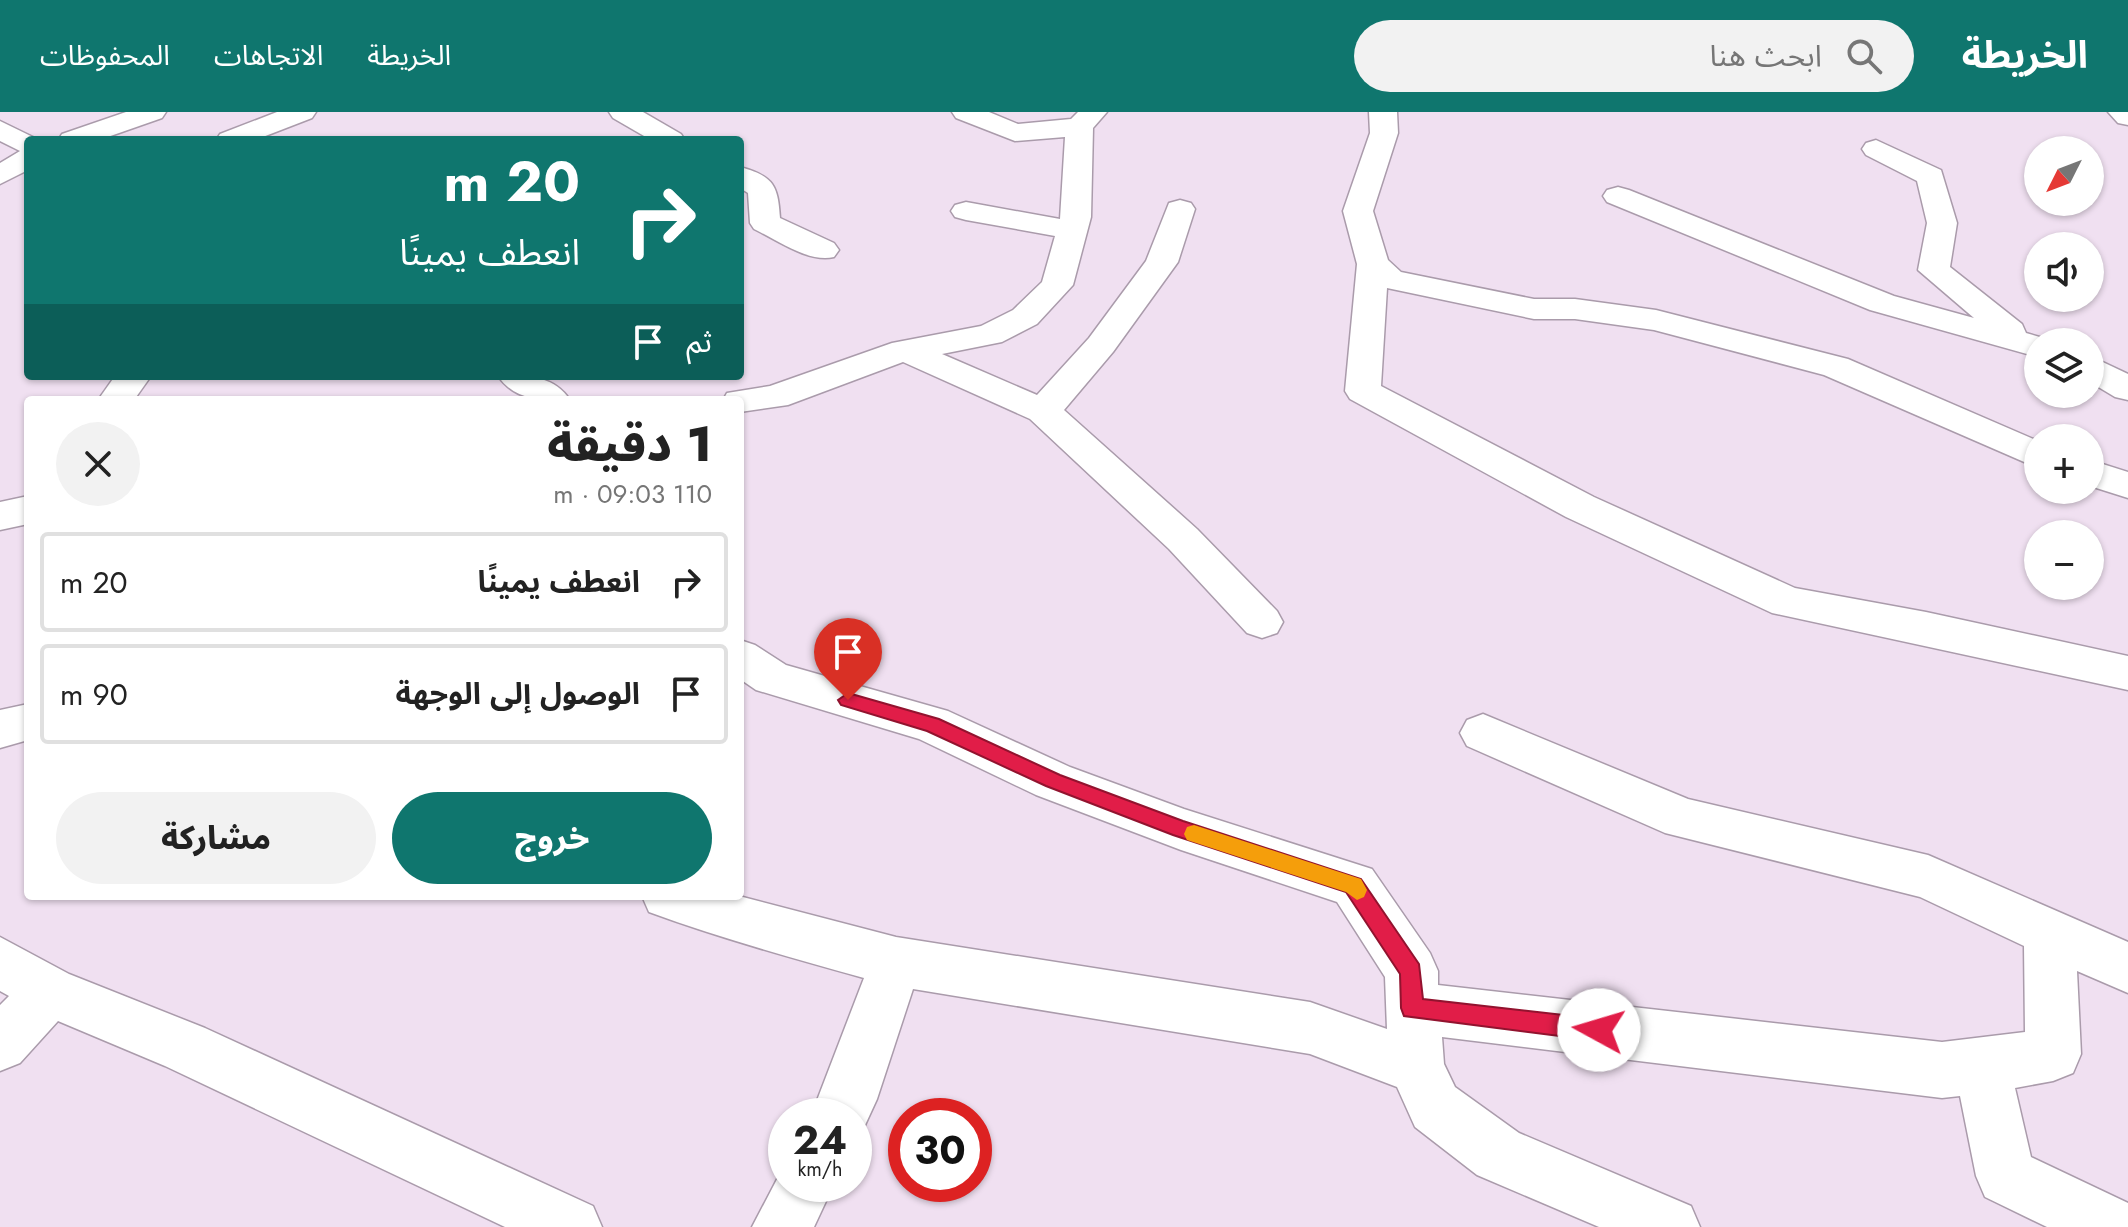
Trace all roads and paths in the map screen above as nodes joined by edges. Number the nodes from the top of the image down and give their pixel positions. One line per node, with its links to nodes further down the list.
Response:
1 (152, 112): 10 (street)
2 (302, 112): 11 (street)
3 (623, 112): 12 (street)
4 (966, 112): 8 (street)
5 (1383, 112): 23 (street)
6 (2122, 112): 7 (street)
7 (2128, 117)
8 (1086, 119): 21 (street)
9 (0, 129): 13 (street)
10 (83, 136)
11 (240, 136)
12 (664, 136)
13 (24, 143)
14 (1876, 149): 24 (street)
15 (24, 160): 16 (street)
16 (0, 175)
17 (744, 178): 22 (street)
18 (1618, 196): 25 (street)
19 (1180, 209): 32 (street)
20 (966, 211): 21 (street)
21 (1073, 230): 26 (street)
22 (823, 250)
23 (1373, 264): 33 (street); 40 (street)
24 (2024, 340)
25 (2024, 343)
26 (904, 350): 31 (street); 32 (street)
27 (2104, 375): 29 (street)
28 (522, 380): 30 (street)
29 (2128, 389)
30 (546, 396)
31 (744, 401)
32 (1043, 411): 38 (street)
33 (2024, 450)
34 (2104, 477): 35 (street)
35 (2128, 485)
36 (24, 511): 37 (street)
37 (0, 516)
38 (1262, 622)
39 (744, 660): 50 (street)
40 (2128, 673)
41 (24, 723): 42 (street)
42 (0, 729)
43 (1483, 733): 45 (street)
44 (679, 900): 47 (street)
45 (2050, 935): 48 (street); 53 (street)
46 (0, 962): 49 (street)
47 (896, 962): 52 (street); 54 (street)
48 (2128, 968)
49 (50, 992): 51 (street); 56 (street)
50 (1412, 1008): 52 (street); 53 (street)
51 (0, 1044)
52 (1416, 1067): 58 (street)
53 (1982, 1067): 59 (street)
54 (849, 1098)
55 (795, 1202): 57 (street)
56 (572, 1227)
57 (782, 1227)
58 (1670, 1227)
59 (2113, 1227)

